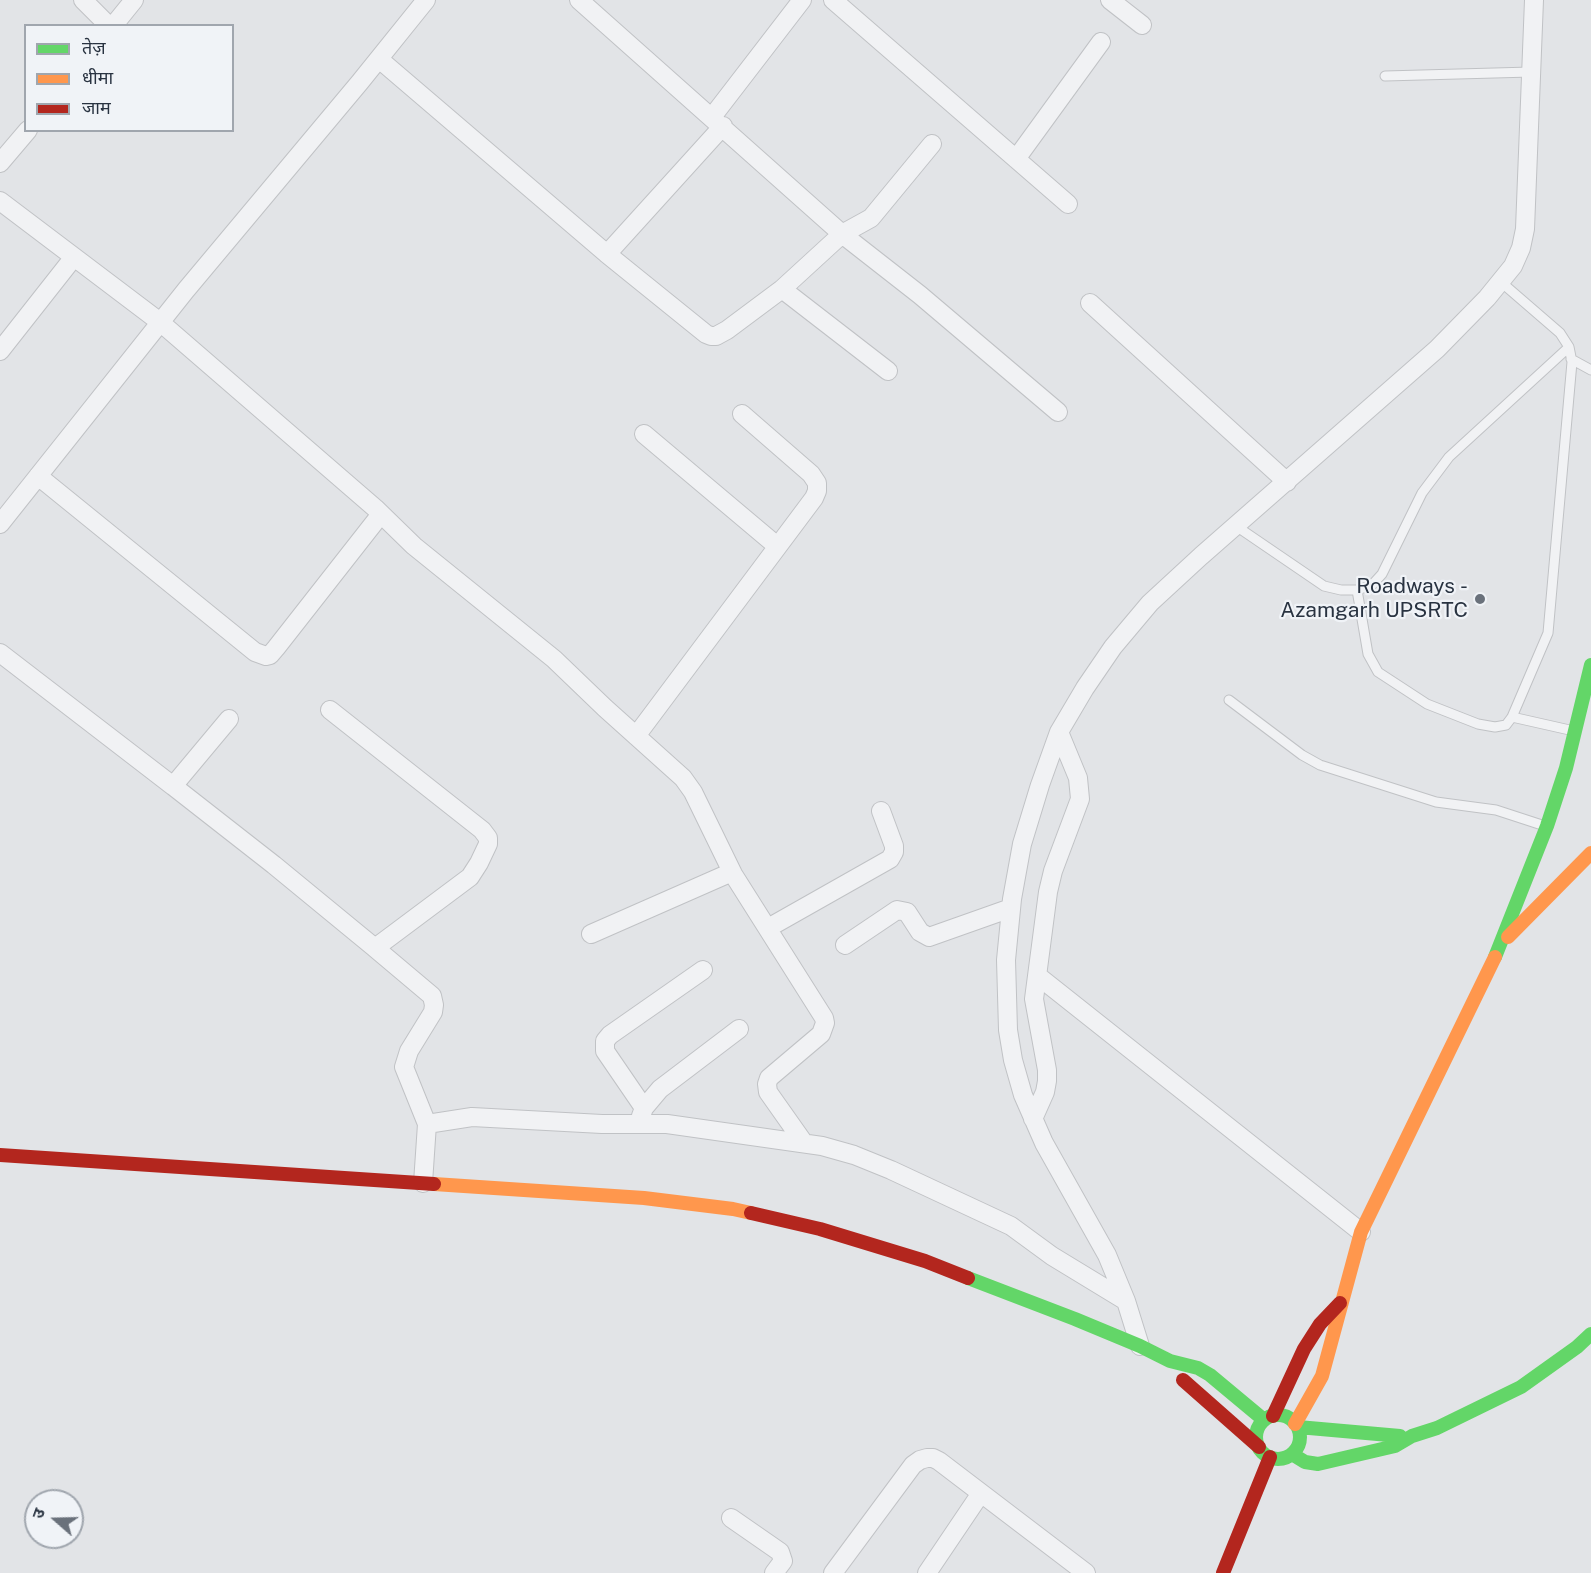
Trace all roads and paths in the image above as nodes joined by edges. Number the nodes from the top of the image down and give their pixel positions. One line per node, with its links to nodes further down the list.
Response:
1 (83, 0): 9 (street)
2 (134, 0): 10 (street)
3 (426, 0): 13 (street)
4 (579, 0): 16 (street)
5 (802, 0): 16 (street)
6 (834, 0): 19 (street)
7 (1110, 0): 11 (street)
8 (1530, 1): 14 (street)
9 (109, 24)
10 (113, 24)
11 (1142, 25)
12 (1101, 42): 19 (street)
13 (379, 59): 24 (street); 29 (street)
14 (1531, 72): 15 (lane); 26 (street)
15 (1385, 76)
16 (717, 122): 23 (street); 24 (street)
17 (26, 132): 20 (street)
18 (932, 144): 23 (street)
19 (1016, 159): 22 (street)
20 (0, 163)
21 (0, 201): 25 (street)
22 (1068, 204)
23 (842, 234): 27 (street); 35 (street)
24 (607, 254): 27 (street)
25 (74, 257): 29 (street); 31 (street)
26 (1501, 282): 30 (lane); 39 (street)
27 (782, 289): 34 (street)
28 (1090, 303): 39 (street)
29 (160, 322): 38 (street); 40 (street)
30 (1569, 347): 32 (lane); 44 (lane)
31 (0, 351)
32 (1571, 359): 33 (lane); 49 (lane)
33 (1591, 370)
34 (888, 371)
35 (1058, 412)
36 (742, 414): 43 (street)
37 (644, 434): 43 (street)
38 (38, 476): 40 (street); 41 (street)
39 (1287, 482): 42 (street)
40 (381, 514): 53 (street)
41 (0, 524)
42 (1236, 526): 44 (lane); 52 (street)
43 (777, 546): 53 (street)
44 (1357, 590): 49 (lane)
45 (0, 653): 54 (street)
46 (1591, 665): 51 (main road)
47 (1229, 700): 56 (lane)
48 (330, 710): 64 (street)
49 (1512, 717): 51 (lane)
50 (229, 719): 54 (street)
51 (1576, 731): 56 (main road)
52 (1059, 732): 59 (street); 66 (street)
53 (636, 736): 58 (street)
54 (172, 786): 64 (street)
55 (881, 811): 60 (street)
56 (1547, 826): 62 (main road)
57 (1591, 853): 62 (main road)
58 (732, 873): 60 (street); 61 (street)
59 (1011, 908): 63 (street); 69 (street)
60 (768, 928): 71 (street)
61 (591, 934)
62 (1502, 944): 74 (main road)
63 (845, 945)
64 (375, 948): 70 (street)
65 (703, 970): 68 (street)
66 (1038, 976): 69 (street); 74 (street)
67 (739, 1029): 68 (street)
68 (641, 1116): 70 (street); 71 (street)
69 (1033, 1119): 76 (street)
70 (427, 1124): 73 (street)
71 (804, 1143): 76 (street)
72 (0, 1155): 73 (main road)
73 (423, 1183): 78 (main road)
74 (1361, 1232): 75 (main road)
75 (1344, 1299): 80 (main road); 81 (main road)
76 (1125, 1301): 78 (street)
77 (1591, 1334): 82 (main road)
78 (1140, 1346): 79 (main road)
79 (1170, 1362): 80 (main road); 83 (main road)
80 (1269, 1418): 81 (main road); 83 (main road)
81 (1297, 1425): 82 (main road); 84 (main road)
82 (1412, 1436): 84 (main road)
83 (1258, 1447): 85 (main road)
84 (1292, 1454): 85 (main road)
85 (1270, 1457): 92 (main road)
86 (981, 1493): 89 (street); 90 (street); 91 (street)
87 (731, 1518): 88 (street)
88 (774, 1573)
89 (833, 1573)
90 (927, 1573)
91 (1086, 1573)
92 (1223, 1573)

